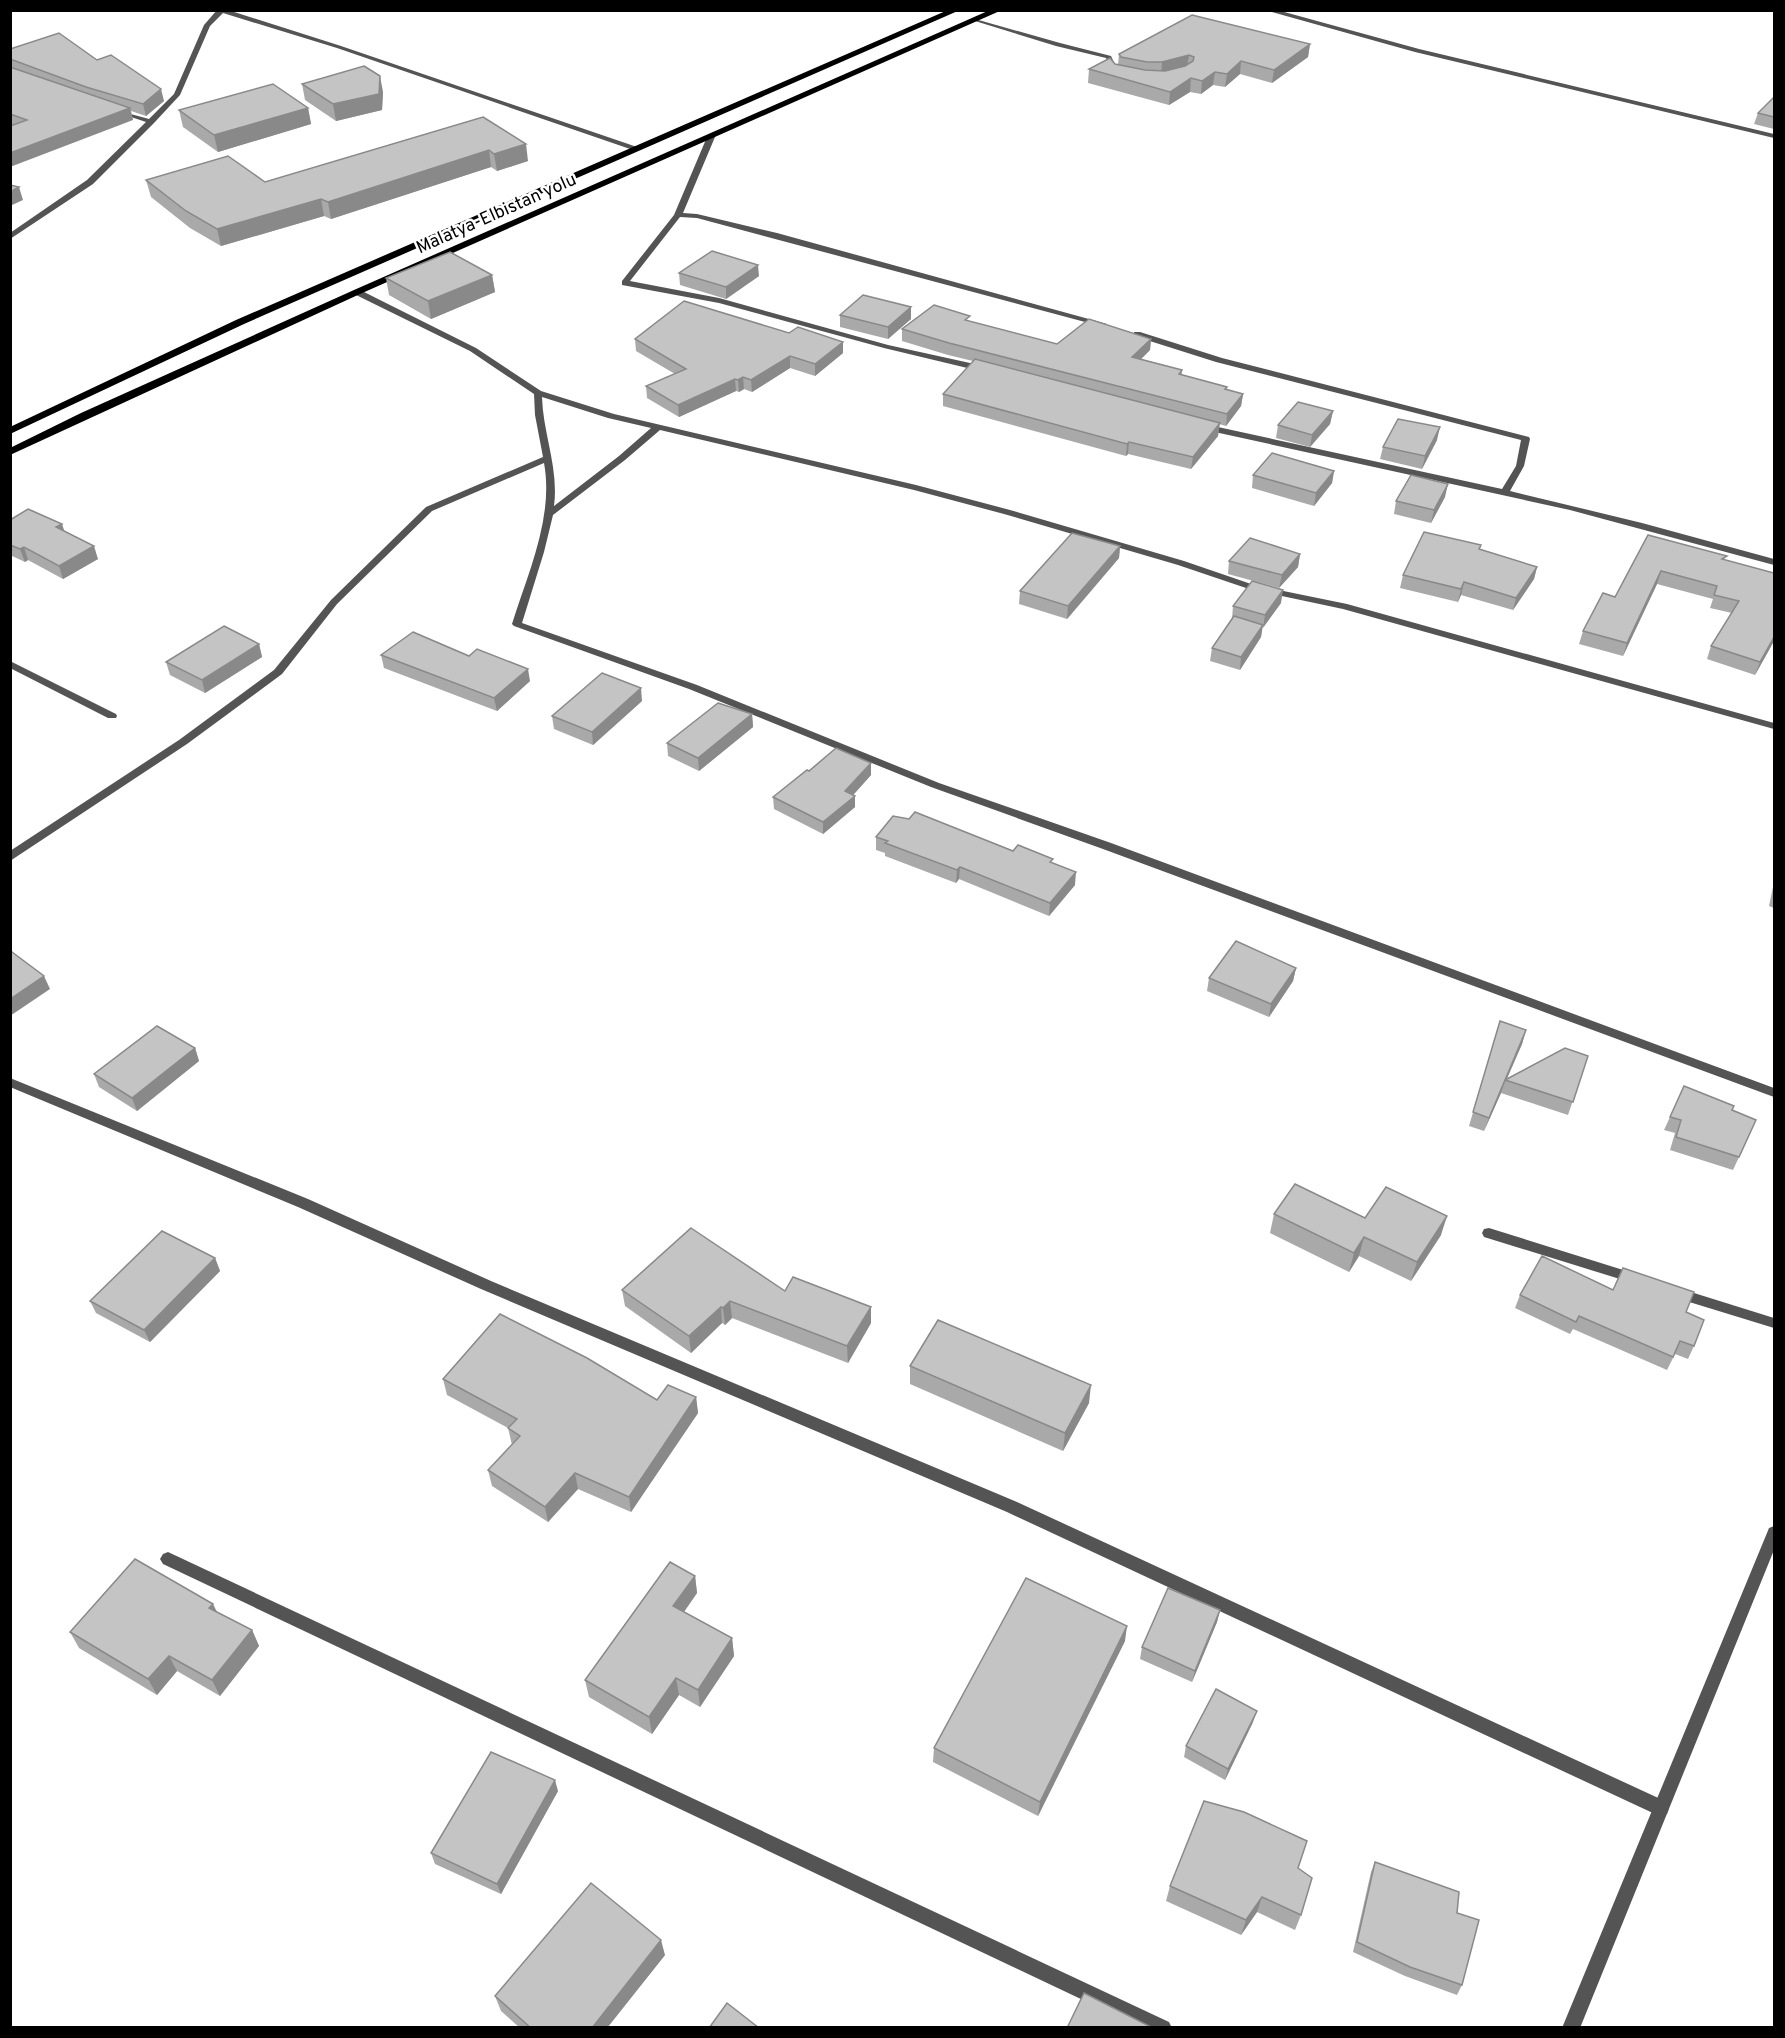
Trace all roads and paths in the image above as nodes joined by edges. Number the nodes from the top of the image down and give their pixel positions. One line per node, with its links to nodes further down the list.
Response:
1 (956, 10): 11 (main road, Malatya-Elbistan yolu)
2 (998, 10): 5 (main road, Malatya-Elbistan yolu)
3 (1268, 10): 9 (street)
4 (222, 11): 8 (street); 11 (street)
5 (977, 20): 6 (street); 10 (main road, Malatya-Elbistan yolu)
6 (1126, 75)
7 (105, 107): 8 (street)
8 (152, 122): 13 (street)
9 (1774, 136)
10 (711, 137): 12 (street); 14 (main road, Malatya-Elbistan yolu)
11 (636, 148): 21 (main road, Malatya-Elbistan yolu)
12 (678, 215): 15 (street); 17 (street)
13 (10, 237)
14 (357, 292): 18 (street); 22 (main road, Malatya-Elbistan yolu)
15 (1107, 325)
16 (1129, 332): 24 (street)
17 (992, 371)
18 (538, 393): 20 (street); 23 (street)
19 (1197, 425): 24 (street)
20 (658, 427): 25 (street); 29 (street)
21 (10, 431)
22 (10, 452)
23 (547, 458): 25 (street); 30 (street)
24 (1504, 493): 26 (street)
25 (549, 514): 32 (street)
26 (1774, 562)
27 (10, 664): 28 (street)
28 (112, 716)
29 (1774, 726)
30 (10, 857)
31 (10, 1082): 37 (street)
32 (1774, 1093)
33 (1489, 1233): 34 (street)
34 (1774, 1323)
35 (1774, 1533): 37 (street)
36 (168, 1559): 38 (street)
37 (1661, 1808): 39 (street)
38 (1163, 2028)
39 (1571, 2028)

